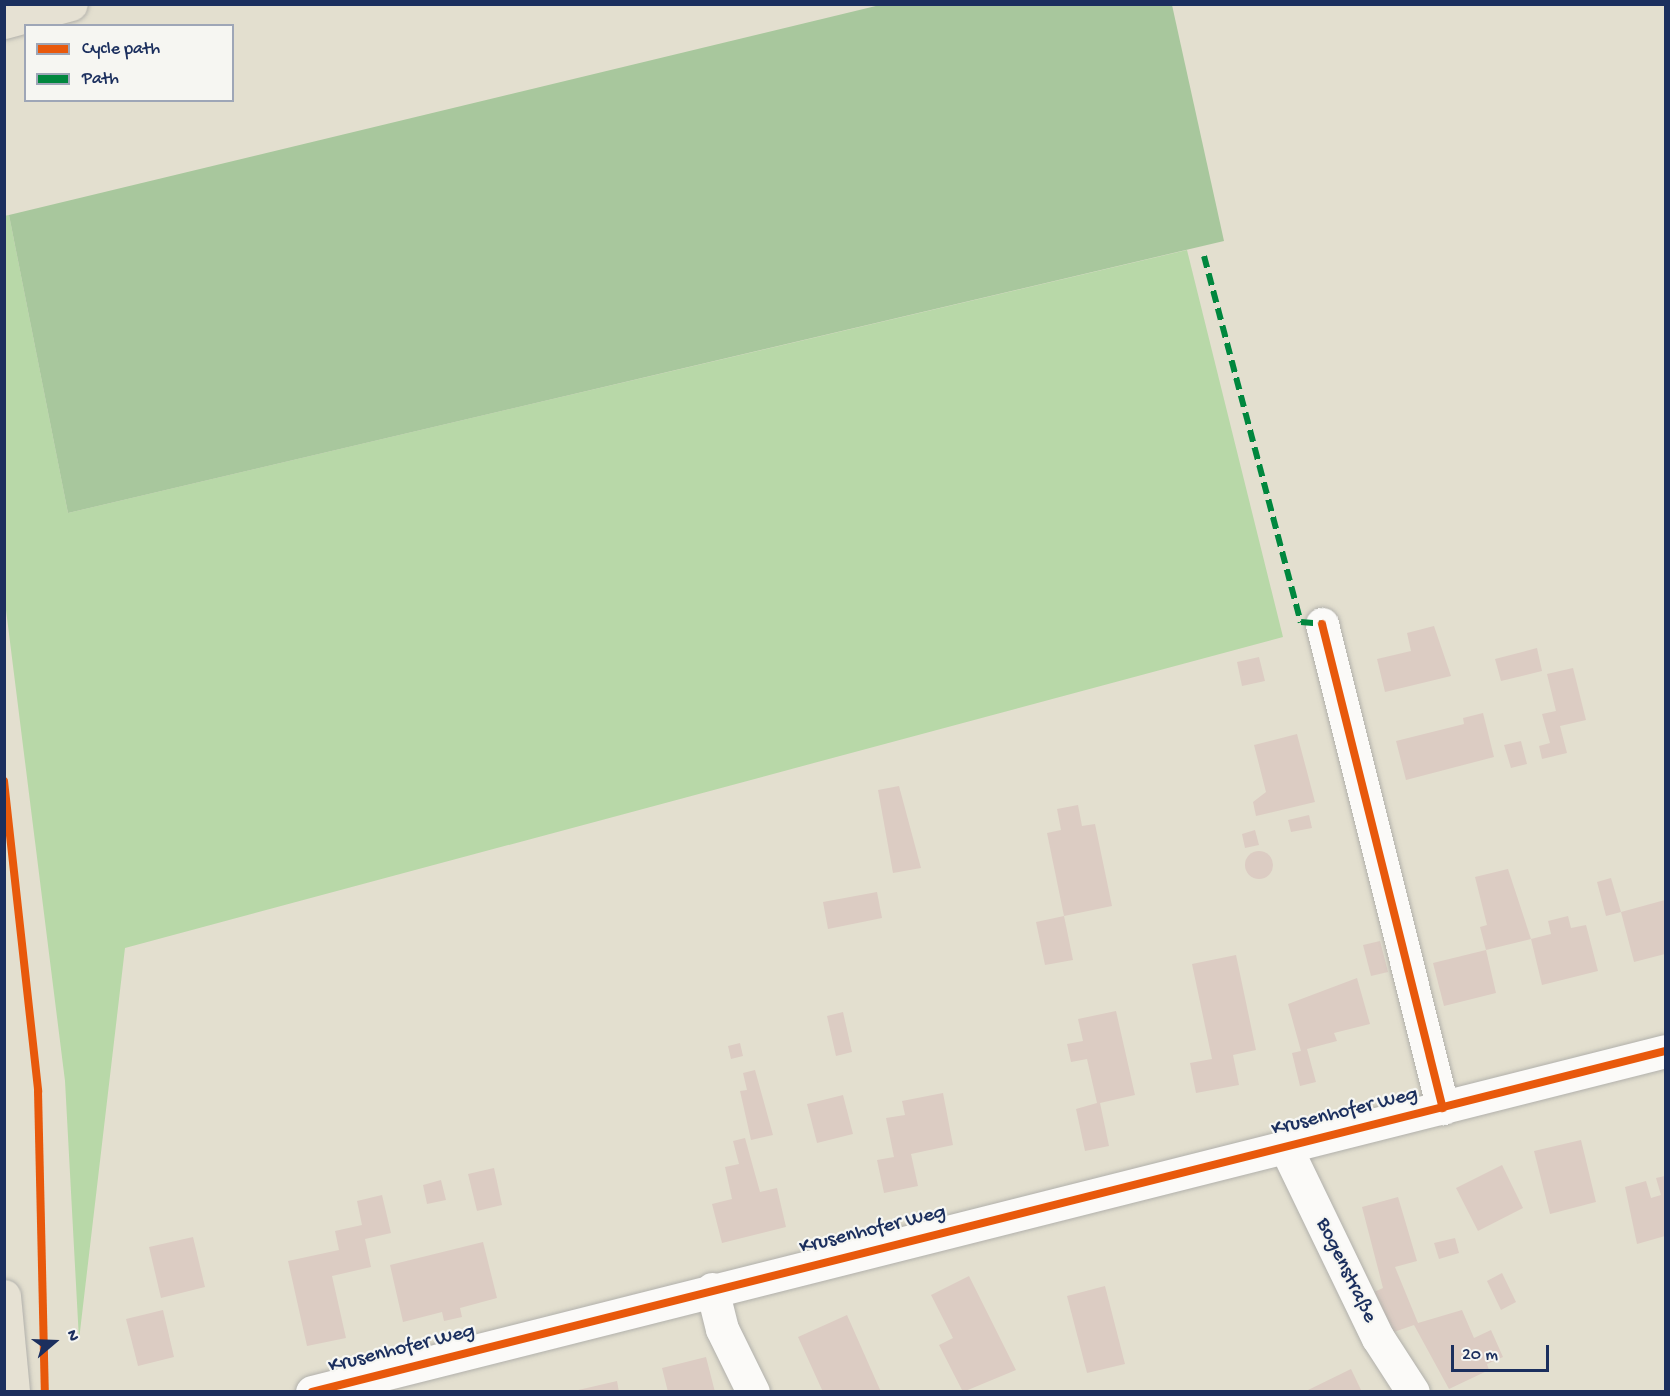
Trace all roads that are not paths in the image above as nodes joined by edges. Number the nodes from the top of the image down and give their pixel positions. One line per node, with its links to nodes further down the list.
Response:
1 (71, 4): 2 (main road)
2 (4, 22)
3 (1322, 624): 5 (street, Krusenhofer Weg)
4 (1665, 1051): 5 (street, Krusenhofer Weg)
5 (1443, 1108): 6 (street, Krusenhofer Weg)
6 (1284, 1146): 7 (street, Krusenhofer Weg); 12 (street, Bogenstraße)
7 (712, 1289): 10 (street, Krusenhofer Weg); 11 (street)
8 (4, 1296): 9 (main road)
9 (13, 1392)
10 (312, 1392)
11 (753, 1392)
12 (1413, 1392)

